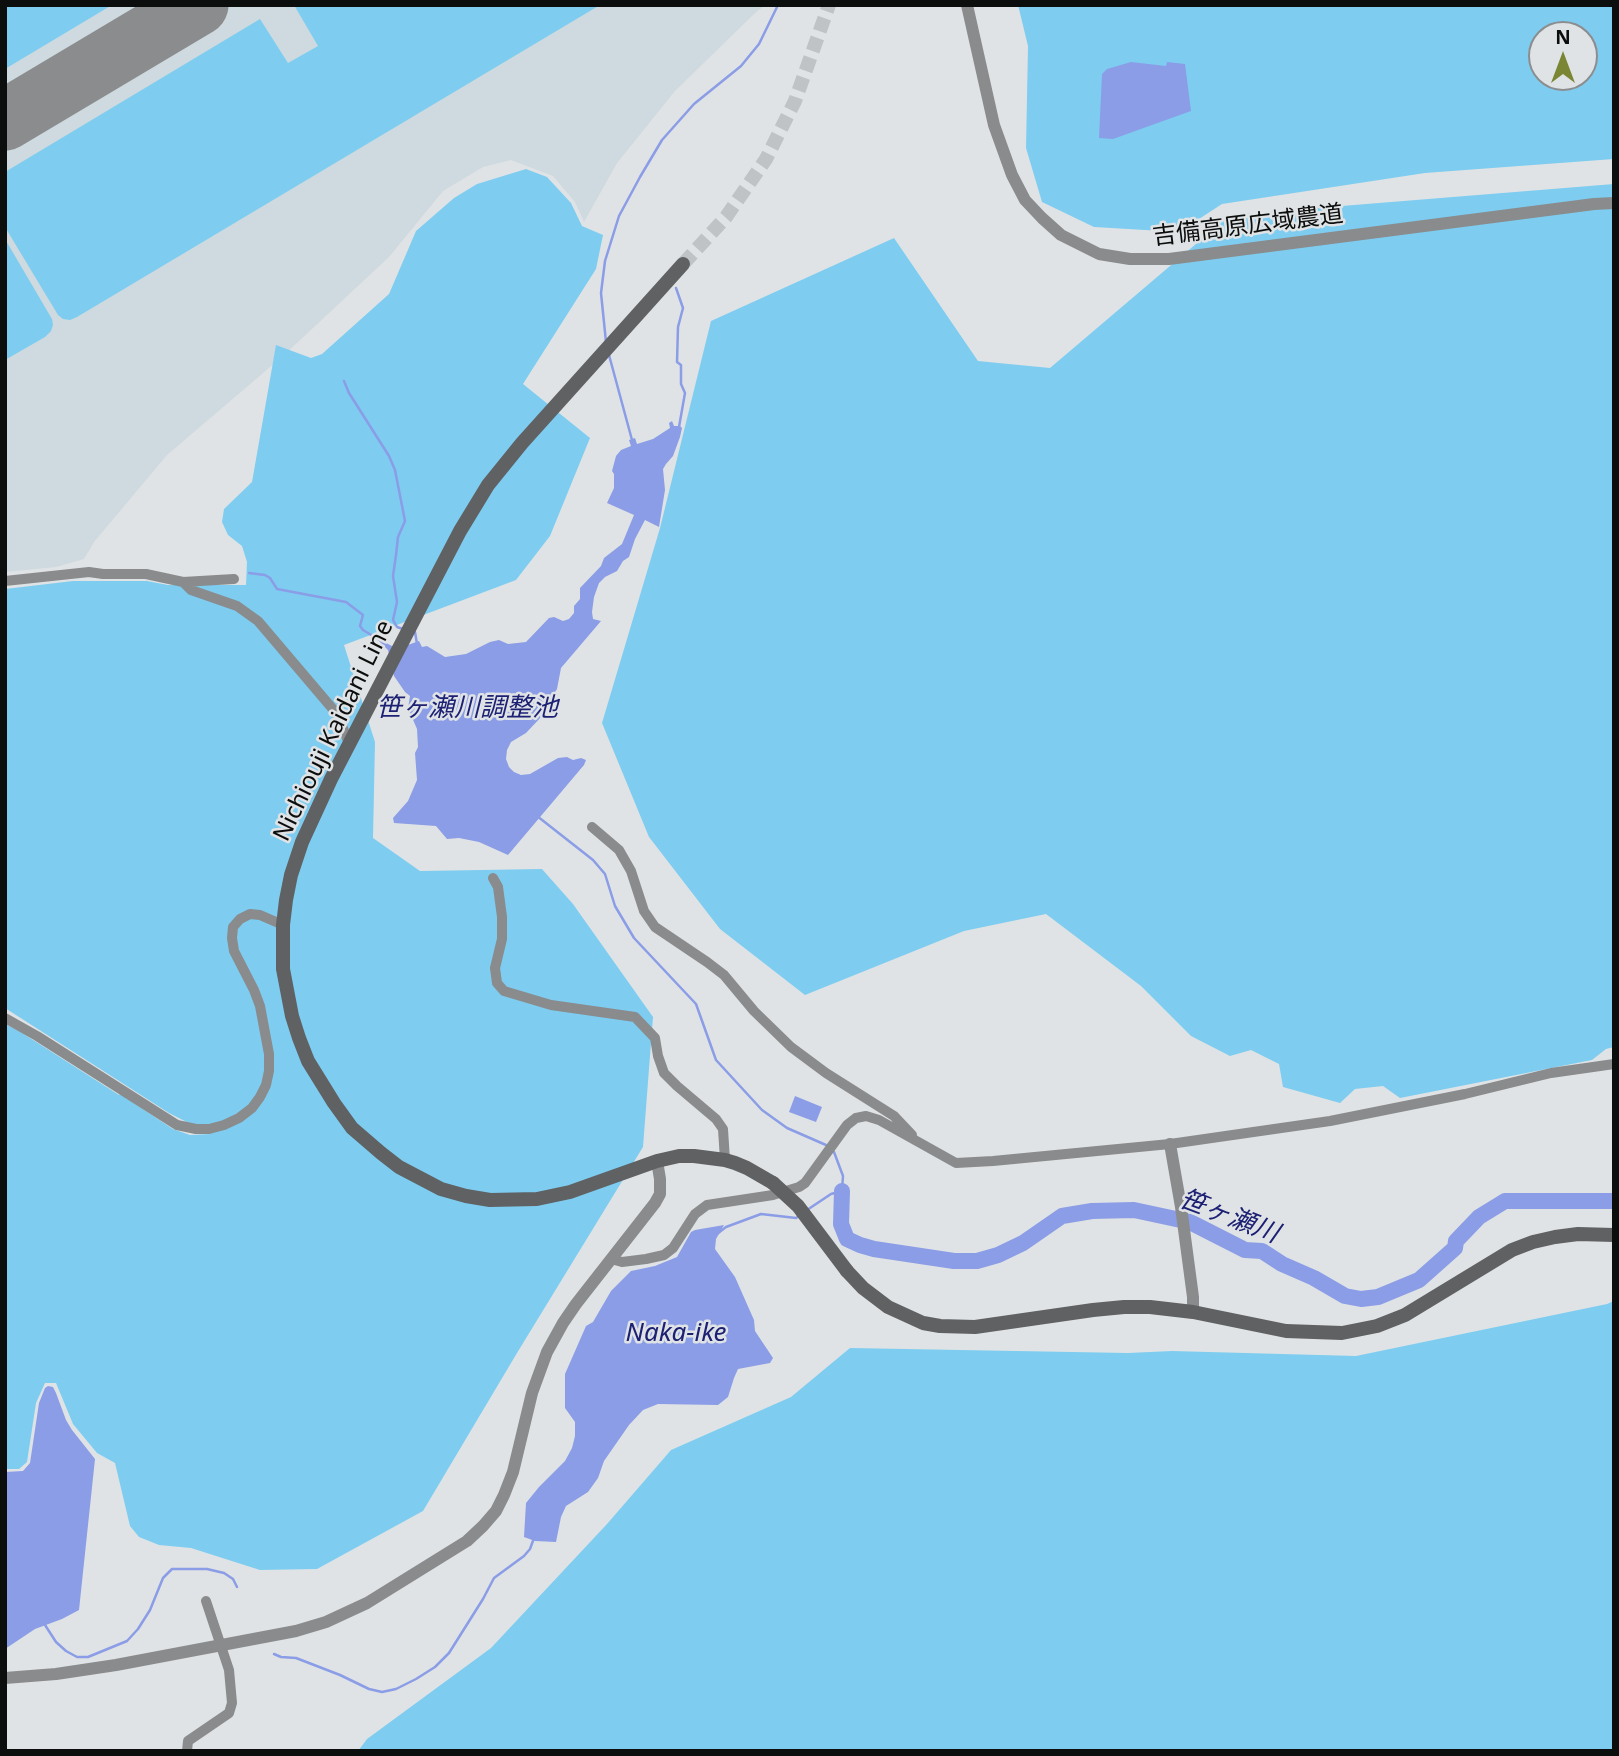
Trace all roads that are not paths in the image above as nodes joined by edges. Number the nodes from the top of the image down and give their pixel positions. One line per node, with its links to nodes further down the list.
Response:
1 (967, 5): 2 (street, 吉備高原広域農道)
2 (1614, 203)
3 (683, 264): 7 (main road, Nichiouji Kaidani Line)
4 (234, 579): 6 (street)
5 (5, 581): 6 (street)
6 (183, 582): 7 (street)
7 (349, 743): 10 (main road, Nichiouji Kaidani Line)
8 (592, 827): 13 (street)
9 (493, 878): 15 (street)
10 (283, 925): 11 (street); 16 (main road, Nichiouji Kaidani Line)
11 (5, 1018)
12 (1614, 1064): 14 (street)
13 (921, 1144): 14 (street); 18 (street)
14 (1170, 1144): 19 (street)
15 (724, 1160): 16 (main road, Nichiouji Kaidani Line); 19 (main road, Nichiouji Kaidani Line, bridge)
16 (657, 1161): 18 (street)
17 (1614, 1235): 19 (main road, Nichiouji Kaidani Line)
18 (611, 1259): 21 (street)
19 (1193, 1312)
20 (206, 1601): 21 (street)
21 (221, 1646): 22 (street); 23 (street)
22 (6, 1678)
23 (187, 1751)

